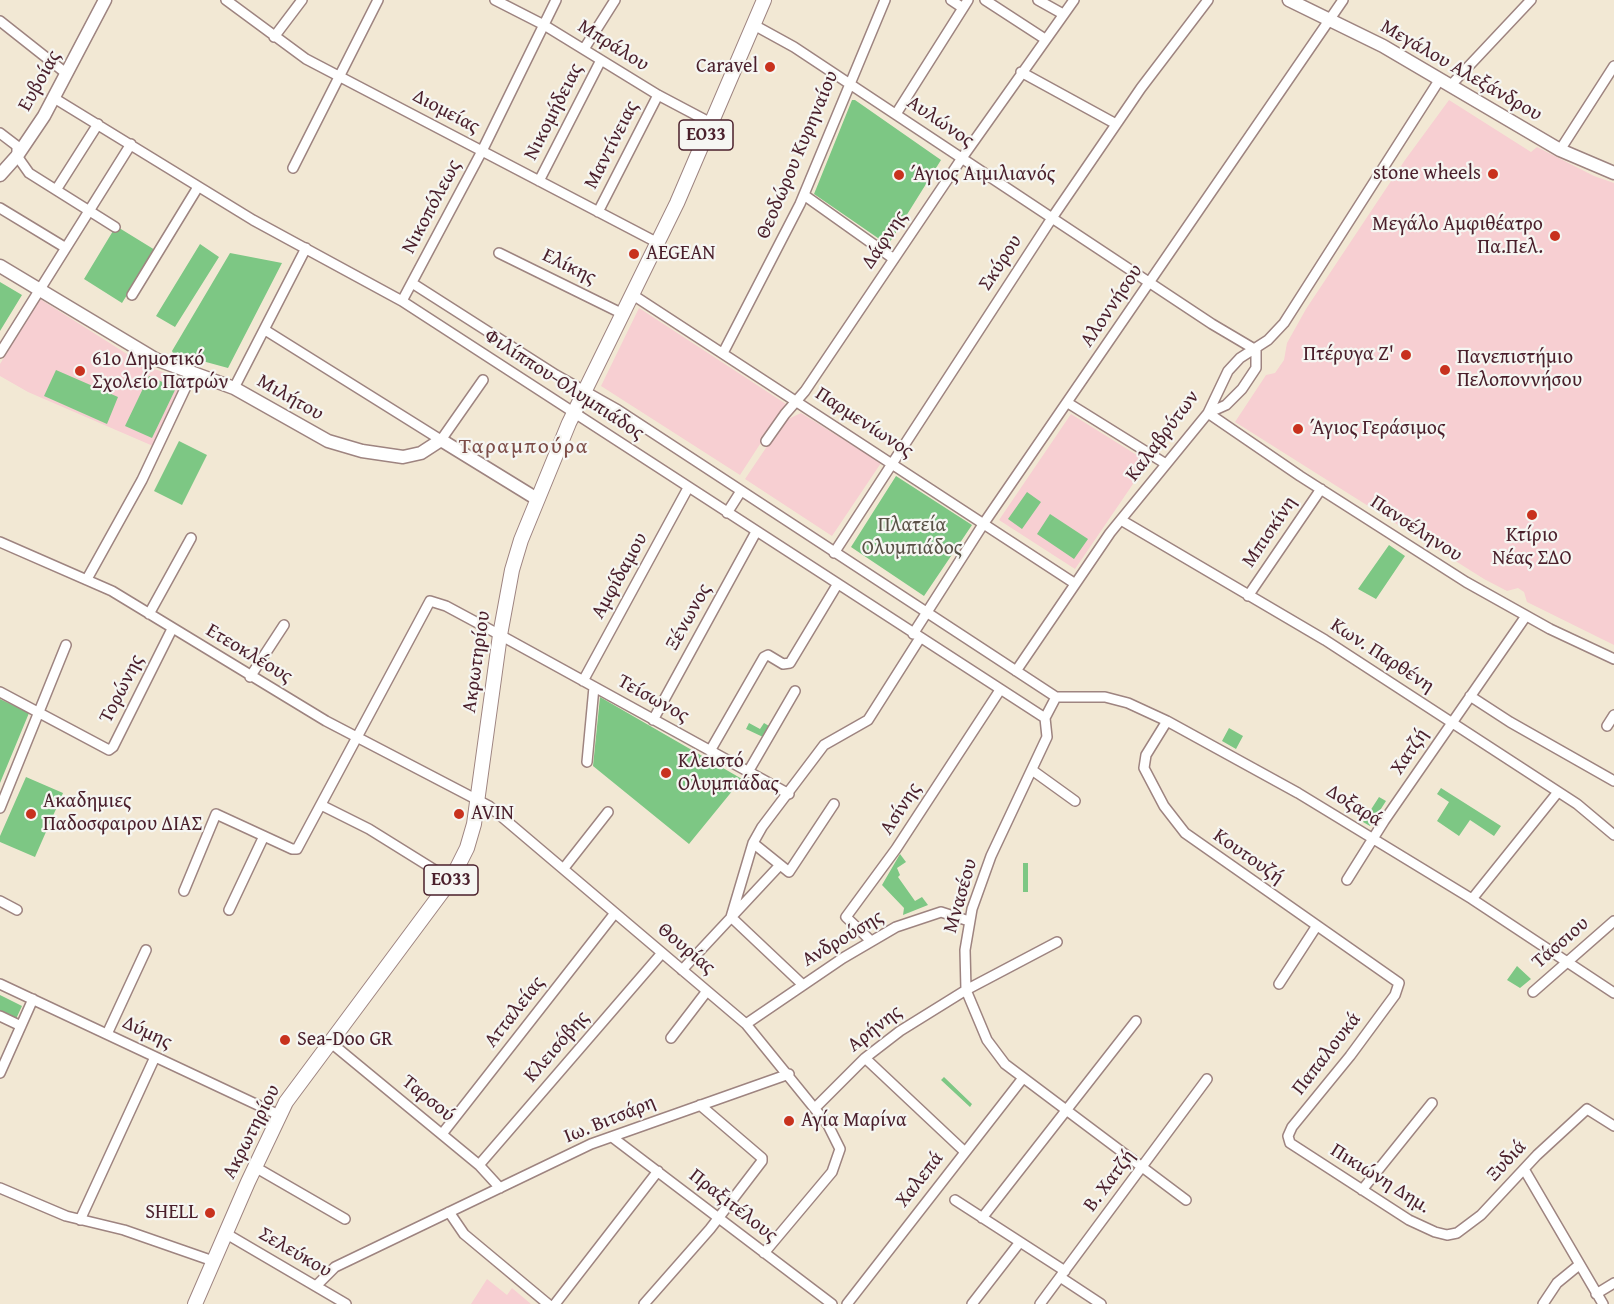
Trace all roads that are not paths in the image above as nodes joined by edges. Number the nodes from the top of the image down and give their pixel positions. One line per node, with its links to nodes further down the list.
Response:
1 (226, 0): 24 (street, Διομείας)
2 (302, 0): 24 (street)
3 (378, 0): 31 (street)
4 (495, 0): 22 (street, Μπράλου)
5 (556, 0): 22 (street, Νικοπόλεως)
6 (615, 0): 26 (street, Νικομήδειας)
7 (764, 0): 23 (main road, Ακρωτηρίου / ΕΟ33)
8 (885, 0): 33 (street, Θεοδώρου Κυρηναίου)
9 (951, 0): 18 (street)
10 (985, 0): 25 (street)
11 (1038, 0): 19 (street)
12 (1074, 0): 19 (street, Δάφνης)
13 (1208, 0): 39 (street, Σκύρου)
14 (1289, 0): 20 (street, Μεγάλου Αλεξάνδρου)
15 (1343, 0): 20 (street, Αλοννήσου)
16 (1531, 0): 32 (street, Καλαβρύτων)
17 (102, 1): 30 (street, Ευβοίας)
18 (966, 4): 36 (street)
19 (1063, 14): 25 (street, Δάφνης)
20 (1330, 19): 32 (street, Μεγάλου Αλεξάνδρου); 65 (street, Αλοννήσου)
21 (0, 21): 30 (street)
22 (544, 25): 26 (street, Μπράλου); 43 (street, Νικοπόλεως)
23 (754, 26): 33 (street, Αυλώνος); 37 (main road, Ακρωτηρίου / ΕΟ33)
24 (274, 37): 31 (street, Διομείας)
25 (1045, 39): 29 (street, Δάφνης)
26 (584, 49): 27 (street, Μπράλου)
27 (601, 60): 34 (street, Μπράλου); 49 (street, Νικομήδειας)
28 (1614, 66): 42 (street)
29 (1021, 72): 39 (street); 45 (street, Δάφνης)
30 (68, 74): 35 (street, Ευβοίας)
31 (339, 77): 43 (street, Διομείας); 46 (street)
32 (1446, 82): 42 (street, Μεγάλου Αλεξάνδρου); 72 (street, Καλαβρύτων)
33 (848, 83): 36 (street, Αυλώνος); 52 (street, Θεοδώρου Κυρηναίου)
34 (658, 94): 37 (street, Μπράλου); 55 (street, Μαντίνειας)
35 (54, 98): 38 (street, Φιλίππου-Ολυμπιάδος); 44 (street, Ευβοίας)
36 (896, 114): 45 (street, Αυλώνος)
37 (711, 123): 58 (main road, Ακρωτηρίου / ΕΟ33)
38 (98, 124): 41 (street, Φιλίππου-Ολυμπιάδος); 51 (street)
39 (1116, 124): 56 (street, Σκύρου)
40 (0, 133): 44 (street)
41 (131, 144): 50 (street, Φιλίππου-Ολυμπιάδος); 54 (street)
42 (1560, 150): 47 (street, Μεγάλου Αλεξάνδρου)
43 (482, 151): 49 (street, Διομείας); 64 (street, Νικοπόλεως)
44 (17, 156): 48 (street, Ευβοίας); 51 (street)
45 (962, 158): 56 (street, Αυλώνος); 62 (street, Δάφνης)
46 (294, 168)
47 (1614, 173)
48 (0, 175)
49 (540, 181): 55 (street, Διομείας)
50 (198, 187): 60 (street, Φιλίππου-Ολυμπιάδος); 67 (street)
51 (56, 190): 54 (street)
52 (804, 195): 62 (street); 74 (street, Θεοδώρου Κυρηναίου)
53 (0, 208): 59 (street)
54 (89, 211): 57 (street); 59 (street)
55 (598, 212): 58 (street, Διομείας)
56 (1052, 218): 65 (street, Αυλώνος); 85 (street, Σκύρου)
57 (116, 227)
58 (658, 243): 68 (main road, Ακρωτηρίου / ΕΟ33)
59 (66, 248): 66 (street)
60 (306, 248): 69 (street, Φιλίππου-Ολυμπιάδος); 71 (street)
61 (499, 253): 70 (street, Ελίκης)
62 (894, 259): 79 (street, Δάφνης)
63 (0, 266): 66 (street, Μιλήτου)
64 (412, 283): 69 (street, Νικοπόλεως); 78 (street, Φιλίππου-Ολυμπιάδος)
65 (1150, 283): 72 (street, Αυλώνος); 80 (street, Αλοννήσου)
66 (40, 291): 73 (street); 75 (street, Μιλήτου)
67 (132, 295)
68 (633, 296): 70 (main road, Ακρωτηρίου / ΕΟ33); 74 (street, Παρμενίωνος)
69 (402, 301): 81 (street, Φιλίππου-Ολυμπιάδος)
70 (623, 314): 78 (main road, Ακρωτηρίου / ΕΟ33)
71 (265, 330): 77 (street); 83 (street)
72 (1256, 350): 82 (street, Καλαβρύτων); 82 (street)
73 (0, 353)
74 (723, 353): 79 (street, Παρμενίωνος)
75 (192, 374): 77 (street, Μιλήτου); 98 (street)
76 (483, 380): 83 (street)
77 (234, 387): 83 (street, Μιλήτου)
78 (584, 391): 81 (main road, Ακρωτηρίου / ΕΟ33); 89 (street, Φιλίππου-Ολυμπιάδος)
79 (798, 402): 84 (street, Δάφνης); 85 (street, Παρμενίωνος)
80 (1068, 403): 86 (street); 93 (street, Αλοννήσου)
81 (573, 413): 87 (street, Φιλίππου-Ολυμπιάδος); 90 (main road, Ακρωτηρίου / ΕΟ33)
82 (1208, 413): 86 (street, Καλαβρύτων); 88 (street, Πανσέληνου)
83 (441, 440): 90 (street)
84 (766, 441)
85 (892, 463): 93 (street, Παρμενίωνος); 97 (street, Σκύρου)
86 (1166, 464): 92 (street, Καλαβρύτων)
87 (688, 488): 91 (street, Φιλίππου-Ολυμπιάδος); 113 (street, Αμφίδαμου)
88 (1321, 489): 101 (street, Μπισκίνη); 104 (street, Πανσέληνου)
89 (741, 491): 91 (street); 97 (street, Φιλίππου-Ολυμπιάδος)
90 (537, 499): 107 (main road, Ακρωτηρίου / ΕΟ33)
91 (727, 513): 94 (street, Φιλίππου-Ολυμπιάδος)
92 (1121, 520): 99 (street, Καλαβρύτων); 101 (street, Κων. Παρθένη)
93 (984, 523): 99 (street, Παρμενίωνος); 102 (street, Αλοννήσου)
94 (756, 532): 100 (street, Φιλίππου-Ολυμπιάδος); 123 (street, Ξένωνος)
95 (191, 538): 103 (street)
96 (0, 542): 98 (street, Ετεοκλέους)
97 (834, 553): 102 (street, Φιλίππου-Ολυμπιάδος)
98 (87, 579): 103 (street, Ετεοκλέους)
99 (1074, 583): 111 (street, Καλαβρύτων)
100 (837, 585): 108 (street, Φιλίππου-Ολυμπιάδος); 128 (street)
101 (1248, 596): 125 (street, Κων. Παρθένη)
102 (927, 613): 108 (street, Αλοννήσου); 111 (street, Φιλίππου-Ολυμπιάδος)
103 (149, 614): 106 (street, Ετεοκλέους)
104 (1526, 616): 110 (street, Πανσέληνου); 118 (street, Χατζή)
105 (284, 625): 112 (street)
106 (172, 629): 112 (street, Ετεοκλέους); 120 (street, Τορώνης)
107 (500, 635): 113 (street, Τείσωνος); 127 (street, Τείσωνος); 135 (main road, Ακρωτηρίου / ΕΟ33)
108 (916, 636): 115 (street, Φιλίππου-Ολυμπιάδος); 134 (street, Αλοννήσου)
109 (66, 645): 120 (street)
110 (1614, 659)
111 (1016, 671): 119 (street, Φιλίππου-Ολυμπιάδος)
112 (250, 677): 127 (street, Ετεοκλέους)
113 (583, 681): 114 (street, Τείσωνος)
114 (594, 687): 123 (street, Τείσωνος); 129 (street)
115 (1000, 690): 122 (street, Φιλίππου-Ολυμπιάδος); 159 (street, Ασίνης)
116 (795, 691): 131 (street)
117 (0, 692): 120 (street, Τορώνης)
118 (1470, 696): 125 (street, Χατζή); 132 (street)
119 (1056, 697): 122 (street, Μνασέου); 124 (street, Δοξαρά)
120 (39, 712): 139 (street)
121 (1614, 715): 126 (street)
122 (1045, 718): 130 (street, Μνασέου)
123 (653, 720): 128 (street, Τείσωνος)
124 (1167, 721): 143 (street, Δοξαρά); 158 (street, Κουτουζή)
125 (1451, 723): 133 (street, Κων. Παρθένη); 143 (street, Χατζή)
126 (1607, 726)
127 (357, 739): 135 (street, Ετεοκλέους); 138 (street)
128 (710, 751): 131 (street, Τείσωνος)
129 (587, 762)
130 (1032, 771): 136 (street); 156 (street, Μνασέου)
131 (748, 772): 134 (street, Τείσωνος)
132 (1614, 781)
133 (1558, 792): 141 (street, Κων. Παρθένη); 150 (street)
134 (789, 794): 144 (street, Αλοννήσου)
135 (478, 800): 146 (street, Θουρίας); 147 (main road, Ακρωτηρίου / ΕΟ33)
136 (1074, 801)
137 (834, 804): 145 (street)
138 (321, 805): 142 (street); 147 (street)
139 (0, 808)
140 (608, 812): 146 (street)
141 (1614, 835)
142 (264, 836): 149 (street); 153 (street)
143 (1374, 841): 148 (street, Χατζή); 150 (street, Δοξαρά)
144 (753, 843): 145 (street); 155 (street, Αλοννήσου)
145 (780, 865): 155 (street)
146 (564, 868): 154 (street, Θουρίας)
147 (451, 880): 180 (main road, Ακρωτηρίου / ΕΟ33)
148 (1347, 880)
149 (184, 891)
150 (1472, 899): 163 (street, Δοξαρά)
151 (0, 901): 152 (street)
152 (17, 910)
153 (229, 910)
154 (615, 913): 162 (street, Θουρίας); 193 (street, Ατταλείας)
155 (731, 917): 164 (street); 168 (street)
156 (969, 921): 159 (street, Ανδρούσης); 169 (street, Μνασέου)
157 (1614, 921): 163 (street, Τάσσιου)
158 (1316, 927): 165 (street, Κουτουζή); 167 (street)
159 (870, 940): 168 (street, Ανδρούσης)
160 (1057, 942): 169 (street, Αρήνης)
161 (146, 950): 178 (street)
162 (662, 953): 164 (street, Θουρίας); 197 (street, Κλεισόβης)
163 (1568, 962): 171 (street, Τάσσιου); 172 (street, Δοξαρά)
164 (682, 970): 170 (street, Θουρίας)
165 (1399, 983): 195 (street, Παπαλουκά)
166 (0, 984): 173 (street, Δύμης)
167 (1279, 984)
168 (802, 985): 176 (street, Ανδρούσης)
169 (966, 990): 182 (street, Αρήνης); 185 (street, Μνασέου)
170 (707, 991): 176 (street, Θουρίας); 179 (street)
171 (1533, 992)
172 (1614, 993)
173 (33, 999): 177 (street); 178 (street, Δύμης)
174 (0, 1016): 177 (street)
175 (1136, 1021): 190 (street)
176 (746, 1024): 184 (street, Θουρίας)
177 (21, 1026): 183 (street)
178 (107, 1034): 181 (street, Δύμης)
179 (671, 1038)
180 (330, 1042): 191 (main road, Ακρωτηρίου / ΕΟ33); 193 (street, Ταρσού)
181 (155, 1057): 191 (street, Δύμης); 211 (street)
182 (865, 1058): 189 (street, Αρήνης); 196 (street)
183 (0, 1073)
184 (789, 1074): 188 (street, Ιω. Βιτσάρη); 189 (street, Θουρίας)
185 (1023, 1078): 190 (street, Μνασέου); 196 (street, Χαλεπά)
186 (1207, 1079): 199 (street, Β. Χατζή)
187 (1432, 1103): 204 (street)
188 (700, 1104): 194 (street, Ιω. Βιτσάρη); 208 (street)
189 (815, 1108): 215 (street, Θουρίας)
190 (1067, 1111): 199 (street, Μνασέου); 209 (street)
191 (279, 1115): 198 (main road, Ακρωτηρίου / ΕΟ33)
192 (1614, 1126): 200 (street, Ξυδιά)
193 (442, 1134): 197 (street, Ταρσού)
194 (612, 1137): 201 (street, Πραξιτέλους); 203 (street, Ιω. Βιτσάρη)
195 (1294, 1146): 204 (street, Πικιώνη Δημ.)
196 (965, 1152): 229 (street, Χαλεπά)
197 (479, 1165): 203 (street, Ταρσού)
198 (255, 1167): 210 (street); 212 (main road, Ακρωτηρίου / ΕΟ33)
199 (1143, 1168): 206 (street, Μνασέου); 218 (street, Β. Χατζή)
200 (1524, 1169): 213 (street, Ξυδιά); 217 (street)
201 (658, 1171): 208 (street, Πραξιτέλους); 226 (street)
202 (0, 1188): 211 (street)
203 (500, 1188): 207 (street, Ιω. Βιτσάρη)
204 (1362, 1190): 213 (street, Πικιώνη Δημ.)
205 (955, 1200): 209 (street)
206 (1186, 1200)
207 (449, 1212): 220 (street, Ιω. Βιτσάρη); 225 (street)
208 (718, 1218): 215 (street, Πραξιτέλους); 227 (street)
209 (982, 1218): 214 (street)
210 (345, 1219)
211 (80, 1220): 216 (street)
212 (225, 1233): 216 (main road, Ακρωτηρίου / ΕΟ33); 220 (street, Σελεύκου)
213 (1451, 1234)
214 (1020, 1242): 218 (street); 230 (street)
215 (764, 1253): 222 (street, Πραξιτέλους)
216 (213, 1262): 223 (main road, Ακρωτηρίου / ΕΟ33)
217 (1580, 1265): 221 (street); 233 (street)
218 (1063, 1274): 231 (street, Β. Χατζή); 232 (street)
219 (1614, 1283): 221 (street)
220 (316, 1286): 224 (street, Σελεύκου)
221 (1596, 1294): 234 (street)
222 (819, 1300): 228 (street, Πραξιτέλους)
223 (195, 1304)
224 (346, 1304)
225 (548, 1304)
226 (555, 1304)
227 (644, 1304)
228 (832, 1304)
229 (847, 1304)
230 (972, 1304)
231 (1040, 1304)
232 (1101, 1304)
233 (1543, 1304)
234 (1603, 1304)

